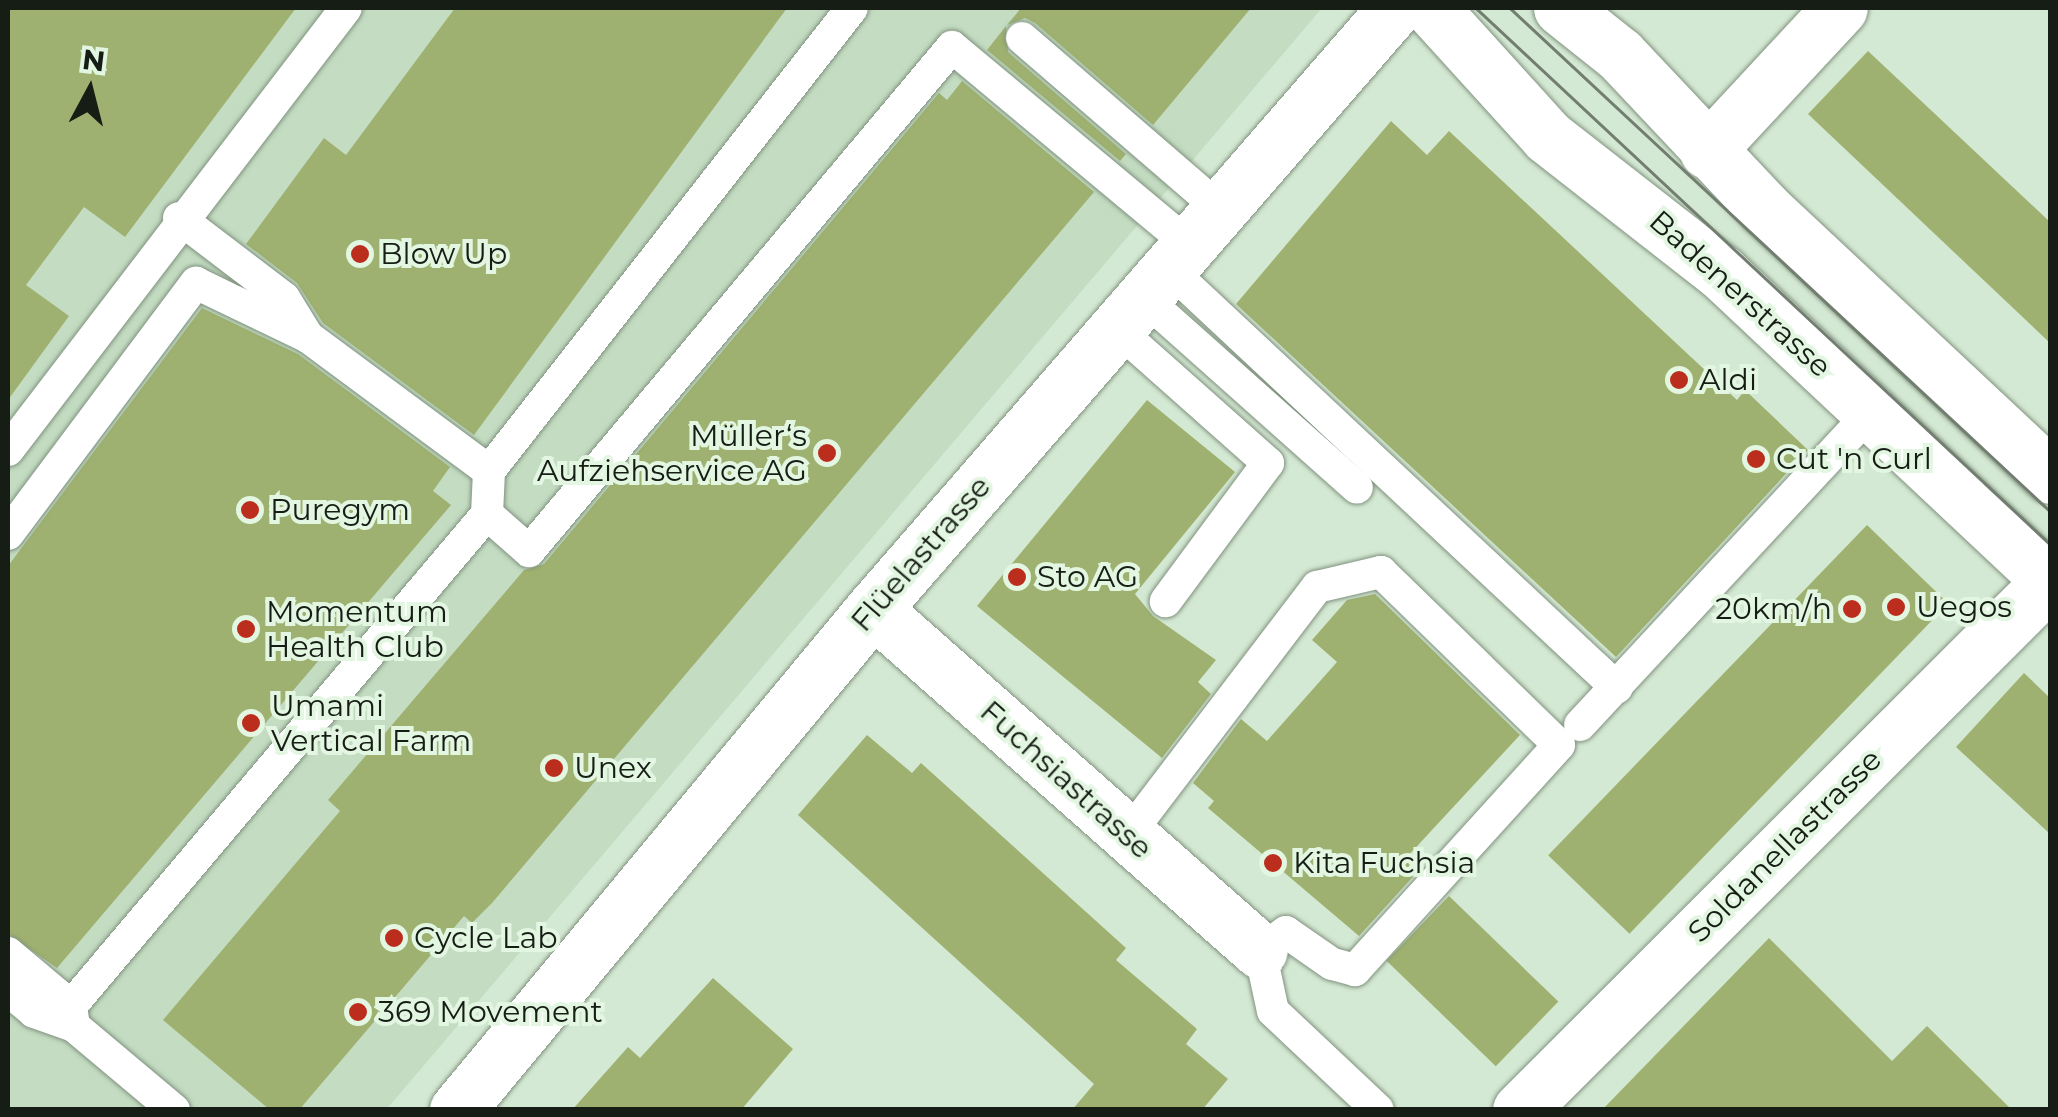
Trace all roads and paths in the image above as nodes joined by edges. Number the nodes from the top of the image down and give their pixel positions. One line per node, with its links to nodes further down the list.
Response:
1 (346, 8): 9 (lane)
2 (852, 8): 14 (lane)
3 (1395, 8): 10 (street, Flüelastrasse)
4 (1431, 8): 12 (street, Badenerstrasse)
5 (1562, 8): 8 (street)
6 (1840, 8): 8 (street)
7 (1022, 38): 10 (lane)
8 (1708, 151): 15 (street)
9 (179, 218): 11 (lane); 13 (lane)
10 (1168, 270): 16 (lane); 17 (lane); 20 (lane); 21 (street, Flüelastrasse); 22 (lane)
11 (308, 337): 14 (lane); 18 (lane)
12 (1870, 412): 19 (street, Badenerstrasse); 22 (lane)
13 (8, 450)
14 (490, 472): 17 (lane)
15 (2050, 476)
16 (1358, 488)
17 (487, 514): 28 (lane)
18 (8, 534)
19 (2050, 581): 32 (street, Soldanellastrasse)
20 (1166, 601)
21 (873, 609): 24 (street, Fuchsiastrasse); 30 (street, Flüelastrasse)
22 (1617, 688): 23 (lane)
23 (1580, 724)
24 (1128, 835): 25 (street, Fuchsiastrasse); 25 (lane)
25 (1260, 951): 31 (lane)
26 (8, 953): 28 (lane)
27 (8, 990): 28 (lane)
28 (72, 1016): 29 (lane)
29 (174, 1110)
30 (456, 1110)
31 (1378, 1110)
32 (1520, 1110)

